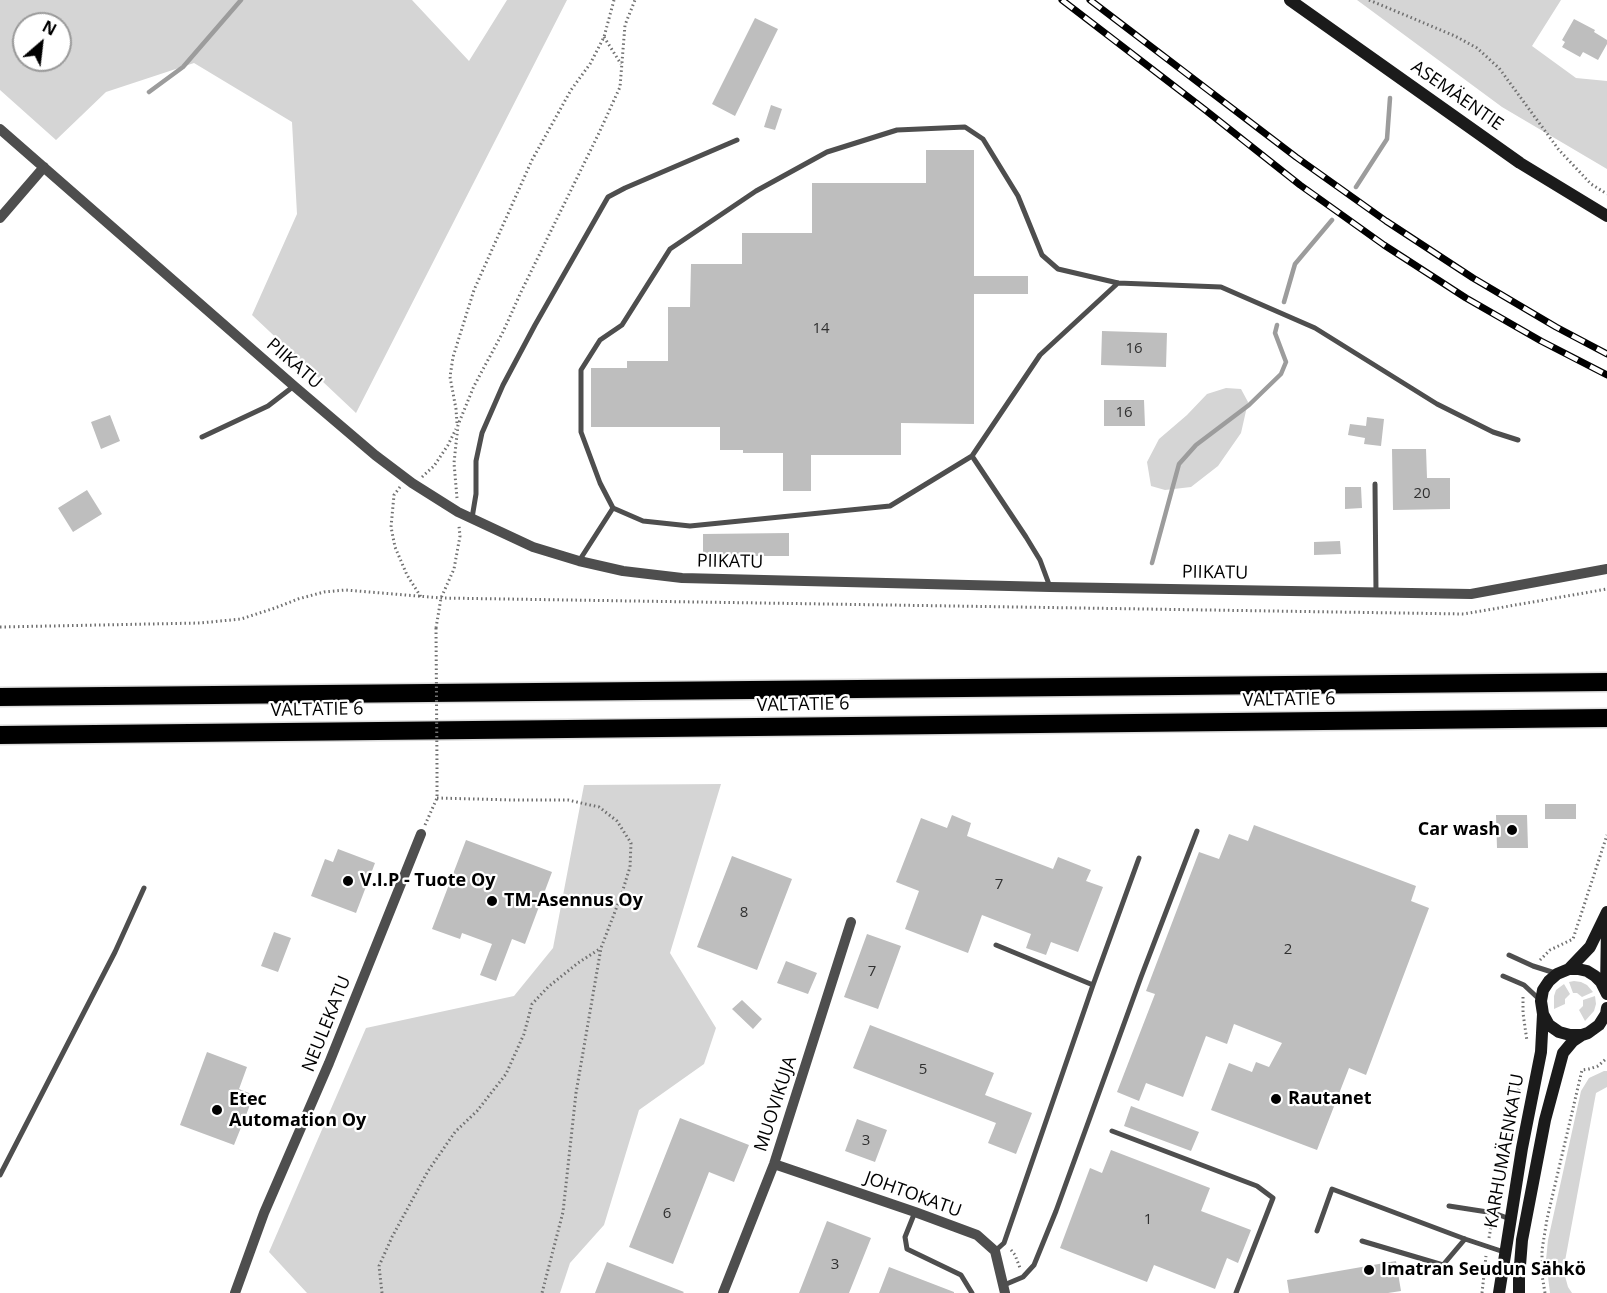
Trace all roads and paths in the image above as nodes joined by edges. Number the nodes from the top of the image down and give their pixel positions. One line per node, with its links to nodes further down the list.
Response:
1 (614, 0): 5 (path)
2 (635, 0): 6 (path)
3 (1290, 0): 11 (street, ASEMÄENTIE)
4 (1369, 0): 10 (path)
5 (604, 37): 6 (path); 15 (path)
6 (621, 64): 15 (path)
7 (0, 129): 9 (street, PIIKATU)
8 (737, 140): 23 (lane)
9 (44, 167): 12 (street); 14 (street, PIIKATU)
10 (1607, 194)
11 (1607, 216)
12 (0, 218)
13 (1119, 283): 17 (lane); 18 (lane); 21 (lane)
14 (294, 386): 16 (lane); 19 (street, PIIKATU)
15 (458, 425): 19 (path); 22 (path)
16 (202, 437)
17 (1518, 440)
18 (972, 456): 21 (lane); 26 (lane)
19 (412, 483): 22 (street, PIIKATU); 29 (path)
20 (1375, 484): 28 (lane)
21 (613, 508): 24 (lane)
22 (458, 512): 23 (street, PIIKATU); 30 (path)
23 (472, 518): 24 (street, PIIKATU)
24 (579, 561): 26 (street, PIIKATU)
25 (1607, 569): 28 (street, PIIKATU)
26 (1050, 587): 28 (street, PIIKATU)
27 (1607, 589): 30 (path)
28 (1376, 592)
29 (421, 597): 30 (path); 31 (path)
30 (441, 598): 36 (path, bridge)
31 (0, 627)
32 (1607, 682): 33 (highway, VALTATIE 6)
33 (0, 697)
34 (1607, 718): 35 (highway, VALTATIE 6)
35 (0, 735)
36 (437, 798): 38 (path); 45 (path)
37 (1197, 831): 67 (lane)
38 (421, 834): 68 (street, NEULEKATU)
39 (1139, 858): 49 (lane)
40 (144, 888): 58 (lane)
41 (1607, 912): 47 (street)
42 (851, 922): 57 (street, MUOVIKUJA)
43 (1607, 926): 50 (street)
44 (996, 945): 49 (lane)
45 (601, 948): 69 (path); 70 (path)
46 (1509, 955): 47 (lane)
47 (1563, 972): 50 (street); 51 (street)
48 (1503, 976): 51 (lane)
49 (1093, 985): 65 (lane)
50 (1606, 992)
51 (1541, 1001): 53 (street, KARHUMÄENKATU)
52 (1607, 1008): 54 (street, KARHUMÄENKATU)
53 (1543, 1014): 54 (street); 61 (street, KARHUMÄENKATU)
54 (1582, 1035): 75 (street, KARHUMÄENKATU)
55 (1607, 1058): 76 (path)
56 (1112, 1131): 73 (lane)
57 (774, 1164): 60 (street, JOHTOKATU); 71 (street, MUOVIKUJA)
58 (0, 1175)
59 (1449, 1206): 61 (lane)
60 (915, 1212): 65 (street, JOHTOKATU); 72 (lane)
61 (1510, 1219): 66 (street, KARHUMÄENKATU)
62 (1317, 1232): 63 (lane)
63 (1466, 1239): 64 (lane); 66 (lane)
64 (1362, 1241)
65 (995, 1251): 67 (street)
66 (1506, 1252): 74 (street, KARHUMÄENKATU)
67 (1005, 1289)
68 (235, 1293)
69 (382, 1293)
70 (542, 1293)
71 (723, 1293)
72 (972, 1293)
73 (1236, 1293)
74 (1499, 1293)
75 (1519, 1293)
76 (1545, 1293)

